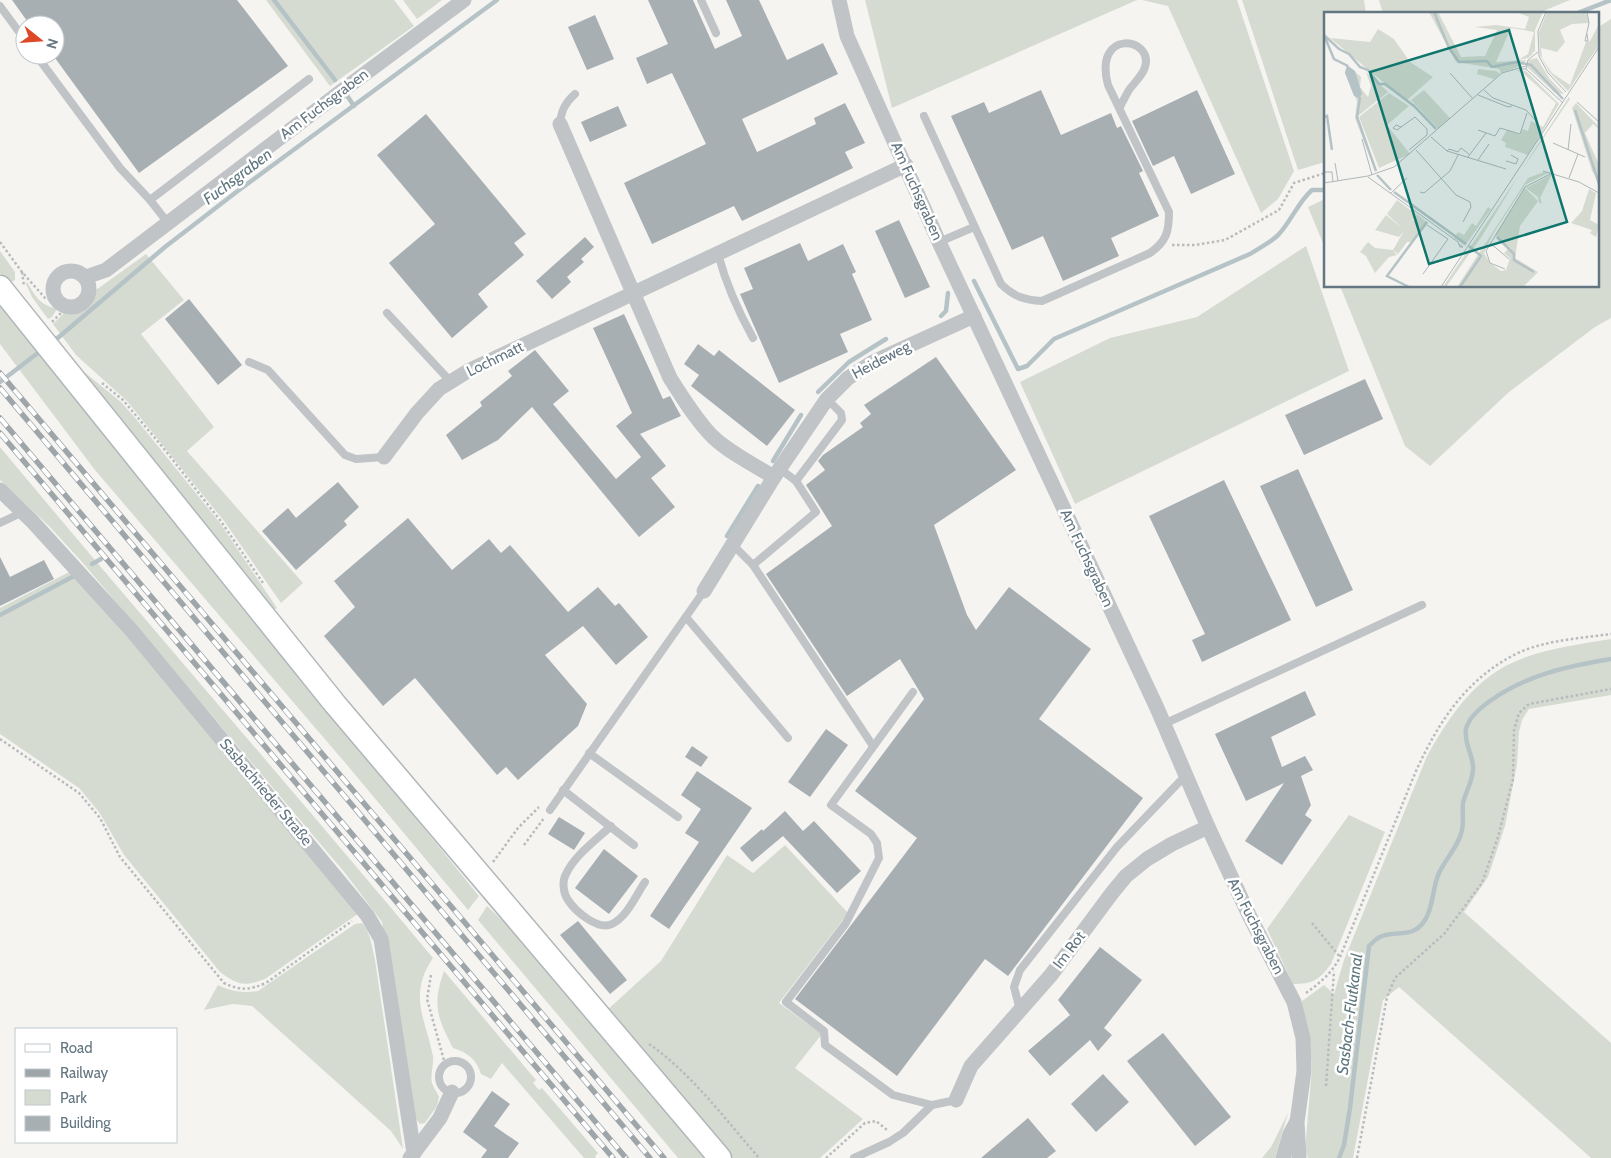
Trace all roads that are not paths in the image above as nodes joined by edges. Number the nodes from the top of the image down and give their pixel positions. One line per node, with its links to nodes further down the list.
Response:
1 (464, 0): 15 (street, Am Fuchsgraben)
2 (701, 0): 6 (lane)
3 (839, 0): 13 (street, Am Fuchsgraben)
4 (0, 6): 5 (lane)
5 (15, 26)
6 (716, 33)
7 (43, 65): 14 (lane)
8 (309, 80): 14 (lane)
9 (575, 94): 12 (lane)
10 (1120, 107): 10 (lane); 16 (lane)
11 (924, 116): 16 (lane)
12 (560, 124): 21 (street)
13 (906, 165): 17 (street, Am Fuchsgraben); 18 (street, Lochmatt)
14 (150, 200): 15 (lane)
15 (168, 223): 19 (street, Am Fuchsgraben)
16 (974, 227): 17 (lane)
17 (940, 242): 23 (street, Am Fuchsgraben)
18 (718, 254): 21 (street, Lochmatt); 24 (lane)
19 (86, 277): 19 (street)
20 (0, 287): 58 (main road)
21 (633, 294): 26 (street, Lochmatt); 29 (street)
22 (387, 313): 26 (lane)
23 (974, 316): 27 (street, Heideweg); 40 (street, Am Fuchsgraben)
24 (753, 338)
25 (250, 362): 28 (lane)
26 (451, 382): 28 (street, Lochmatt)
27 (827, 399): 29 (street, Heideweg); 30 (lane)
28 (384, 457)
29 (777, 473): 30 (lane); 34 (street, Heideweg)
30 (796, 481): 35 (lane)
31 (0, 490): 32 (street, Sasbachrieder Straße)
32 (23, 512): 33 (lane); 57 (street, Sasbachrieder Straße)
33 (0, 523)
34 (733, 545): 35 (lane); 36 (street, Heideweg)
35 (753, 565): 42 (lane)
36 (704, 591): 38 (lane)
37 (1422, 605): 40 (lane)
38 (686, 617): 41 (lane); 43 (lane)
39 (913, 692): 42 (lane)
40 (1164, 724): 44 (street, Am Fuchsgraben)
41 (788, 738)
42 (873, 746): 55 (lane)
43 (589, 753): 45 (lane); 47 (lane)
44 (1186, 775): 49 (street, Am Fuchsgraben); 52 (lane)
45 (563, 790): 46 (lane); 48 (lane)
46 (550, 810)
47 (678, 817)
48 (611, 826): 50 (lane); 51 (lane)
49 (1208, 827): 52 (street, Im Rot); 56 (street, Am Fuchsgraben)
50 (634, 845)
51 (645, 882)
52 (1020, 1010): 54 (street, Im Rot)
53 (452, 1092): 53 (lane); 57 (street, Sasbachrieder Straße)
54 (956, 1100): 55 (lane)
55 (932, 1105): 59 (lane)
56 (1297, 1122): 60 (street, Am Fuchsgraben); 61 (street, Am Fuchsgraben)
57 (412, 1156)
58 (720, 1158)
59 (854, 1158)
60 (1283, 1158)
61 (1299, 1158)

